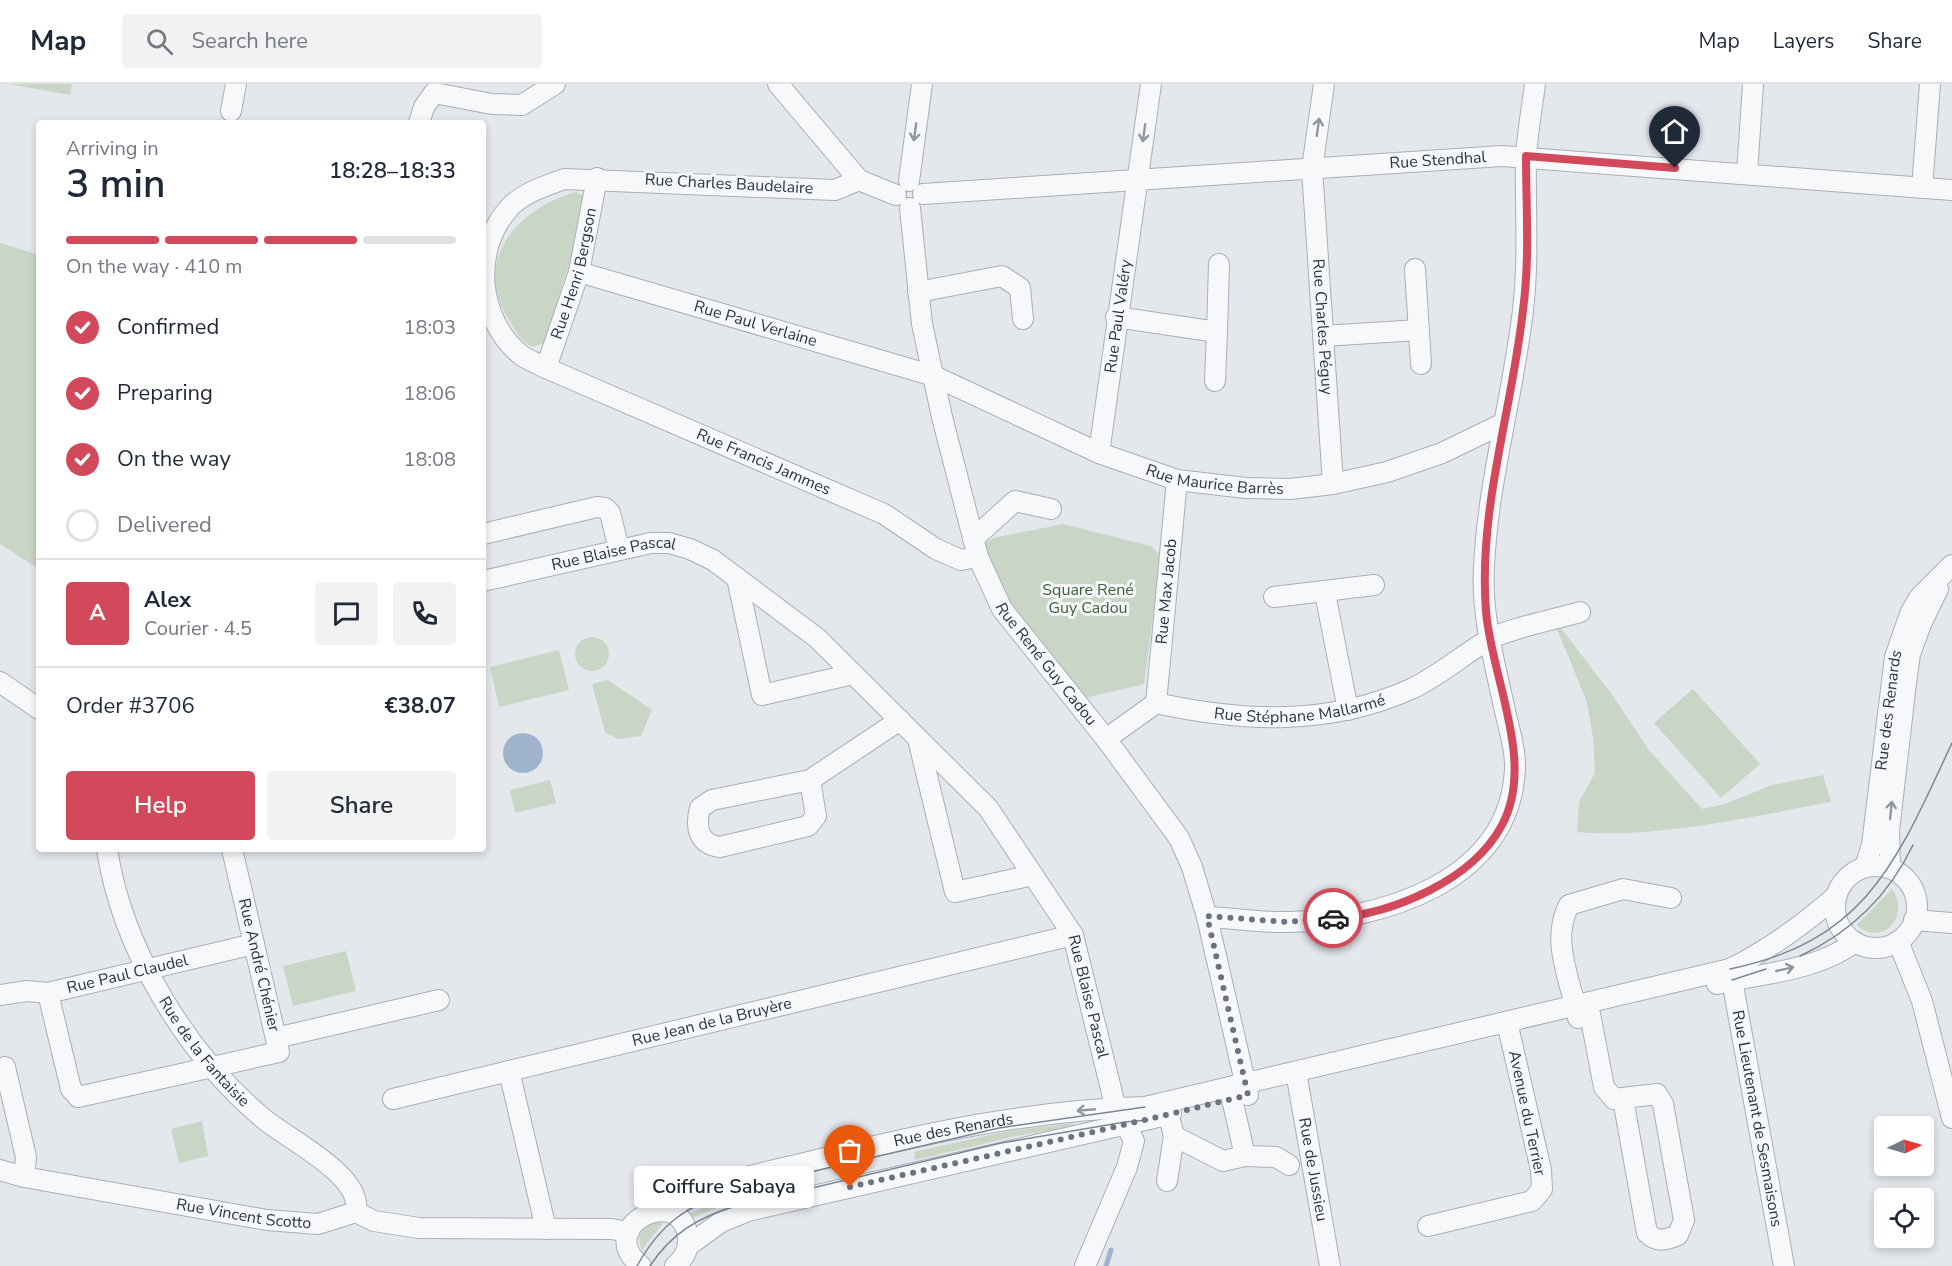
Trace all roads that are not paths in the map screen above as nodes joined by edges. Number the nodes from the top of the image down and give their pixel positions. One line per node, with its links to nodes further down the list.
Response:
1 (236, 84): 10 (street)
2 (555, 84): 11 (street)
3 (778, 84): 16 (street)
4 (922, 84): 20 (street, Rue René Guy Cadou, one-way to 20)
5 (1150, 84): 17 (street, Rue Paul Valéry, one-way to 17)
6 (1324, 84): 13 (street, Rue Charles Péguy, one-way to 6)
7 (1535, 84): 12 (street)
8 (1753, 84): 14 (street)
9 (1930, 84): 18 (street)
10 (231, 111)
11 (420, 120)
12 (1526, 156): 13 (street, Rue Stendhal); 14 (street, Rue Stendhal); 36 (street)
13 (1312, 169): 17 (street, Rue Stendhal); 31 (street, Rue Charles Péguy)
14 (1747, 174): 18 (street, Rue Stendhal)
15 (597, 178): 16 (street, Rue Charles Baudelaire); 21 (street, Rue Charles Baudelaire); 24 (street, Rue Henri Bergson)
16 (860, 180): 20 (street)
17 (1136, 181): 20 (street, Rue Stendhal); 27 (street, Rue Paul Valéry)
18 (1922, 188): 19 (street, Rue Stendhal)
19 (1952, 190)
20 (910, 195): 26 (street, Rue René Guy Cadou)
21 (486, 257)
22 (1219, 264): 30 (street)
23 (1415, 269): 29 (street)
24 (579, 272): 33 (street, Rue Henri Bergson); 34 (street, Rue Paul Verlaine)
25 (486, 290): 33 (street, Rue Charles Baudelaire)
26 (918, 292): 28 (street); 34 (street, Rue René Guy Cadou)
27 (1116, 317): 30 (street); 37 (street, Rue Paul Valéry)
28 (1023, 319)
29 (1419, 330): 31 (street); 32 (street)
30 (1217, 332): 35 (street)
31 (1323, 336): 39 (street, Rue Charles Péguy)
32 (1422, 364)
33 (546, 368): 42 (street, Rue Francis Jammes)
34 (934, 376): 37 (street, Rue Maurice Barrès); 42 (street, Rue René Guy Cadou)
35 (1215, 381)
36 (1504, 423): 39 (street, Rue Maurice Barrès); 51 (street)
37 (1099, 453): 38 (street, Rue Maurice Barrès)
38 (1177, 480): 39 (street, Rue Maurice Barrès); 54 (street, Rue Max Jacob)
39 (1333, 484)
40 (1051, 509): 42 (street)
41 (486, 533): 43 (street)
42 (976, 548): 59 (street, Rue René Guy Cadou)
43 (619, 549): 45 (street, Rue Blaise Pascal); 46 (street, Rue Blaise Pascal)
44 (1950, 567): 63 (street, Rue des Renards); 64 (street, Rue des Renards, one-way to 44)
45 (737, 578): 52 (street, Rue Blaise Pascal); 52 (street)
46 (486, 580)
47 (1374, 585): 48 (street)
48 (1325, 593): 49 (street); 56 (street)
49 (1274, 597)
50 (1580, 612): 51 (street, Rue Stéphane Mallarmé)
51 (1490, 639): 56 (street, Rue Stéphane Mallarmé); 68 (street)
52 (853, 674): 57 (street, Rue Blaise Pascal)
53 (0, 682): 55 (street)
54 (1156, 703): 56 (street, Rue Stéphane Mallarmé); 59 (street)
55 (36, 708)
56 (1348, 710)
57 (900, 720): 58 (street, Rue Blaise Pascal); 60 (street)
58 (918, 739): 65 (street, Rue Blaise Pascal); 65 (street, Rue Blaise Pascal)
59 (1106, 739): 68 (street, Rue René Guy Cadou)
60 (810, 780): 60 (street)
61 (108, 852): 75 (street, Rue de la Fantaisie)
62 (233, 852): 74 (street, Rue André Chénier)
63 (1865, 867): 64 (street); 66 (street)
64 (1890, 868): 69 (street)
65 (1033, 874): 71 (street, Rue Blaise Pascal)
66 (1836, 896): 73 (street); 76 (street)
67 (1671, 897): 80 (street)
68 (1207, 916): 87 (street, Rue René Guy Cadou)
69 (1914, 920): 70 (street); 72 (street)
70 (1952, 923)
71 (1073, 935): 85 (street, Rue Jean de la Bruyère); 92 (street, Rue Blaise Pascal)
72 (1898, 941): 73 (street); 93 (street)
73 (1855, 942): 76 (street, one-way to 73)
74 (255, 944): 75 (street, Rue Paul Claudel); 82 (street, Rue André Chénier)
75 (146, 970): 77 (street, Rue Paul Claudel); 84 (street, Rue de la Fantaisie)
76 (1731, 975): 80 (street); 110 (street, Rue Lieutenant de Sesmaisons)
77 (48, 993): 78 (street, Rue Paul Claudel); 84 (street)
78 (0, 995)
79 (439, 1000): 82 (street)
80 (1581, 1013): 81 (street); 89 (street)
81 (1509, 1028): 86 (street); 102 (street, Avenue du Terrier)
82 (276, 1038): 84 (street, Rue André Chénier)
83 (5, 1067): 98 (street)
84 (214, 1068): 101 (street, Rue de la Fantaisie)
85 (509, 1071): 88 (street, Rue Jean de la Bruyère); 103 (street)
86 (1297, 1078): 87 (street); 109 (street, Rue de Jussieu)
87 (1242, 1093): 90 (street); 91 (street); 95 (street, Rue René Guy Cadou)
88 (393, 1099)
89 (1623, 1099): 89 (street)
90 (1147, 1114): 91 (street); 92 (street, Rue des Renards)
91 (1168, 1115): 94 (street)
92 (1122, 1117): 100 (street, Rue des Renards, one-way to 100); 105 (street, Rue des Renards); 108 (street, Rue Blaise Pascal)
93 (1952, 1118)
94 (1174, 1136): 95 (street); 99 (street)
95 (1245, 1156): 96 (street)
96 (1289, 1166)
97 (0, 1170): 98 (street, Rue Vincent Scotto)
98 (24, 1177): 101 (street, Rue Vincent Scotto)
99 (1167, 1180)
100 (664, 1211): 104 (street, Rue des Renards); 105 (street)
101 (356, 1212): 103 (street)
102 (1428, 1226)
103 (546, 1230): 104 (street)
104 (629, 1232): 106 (street)
105 (688, 1246): 107 (street)
106 (636, 1264)
107 (675, 1266)
108 (1085, 1266)
109 (1330, 1266)
110 (1784, 1266)

